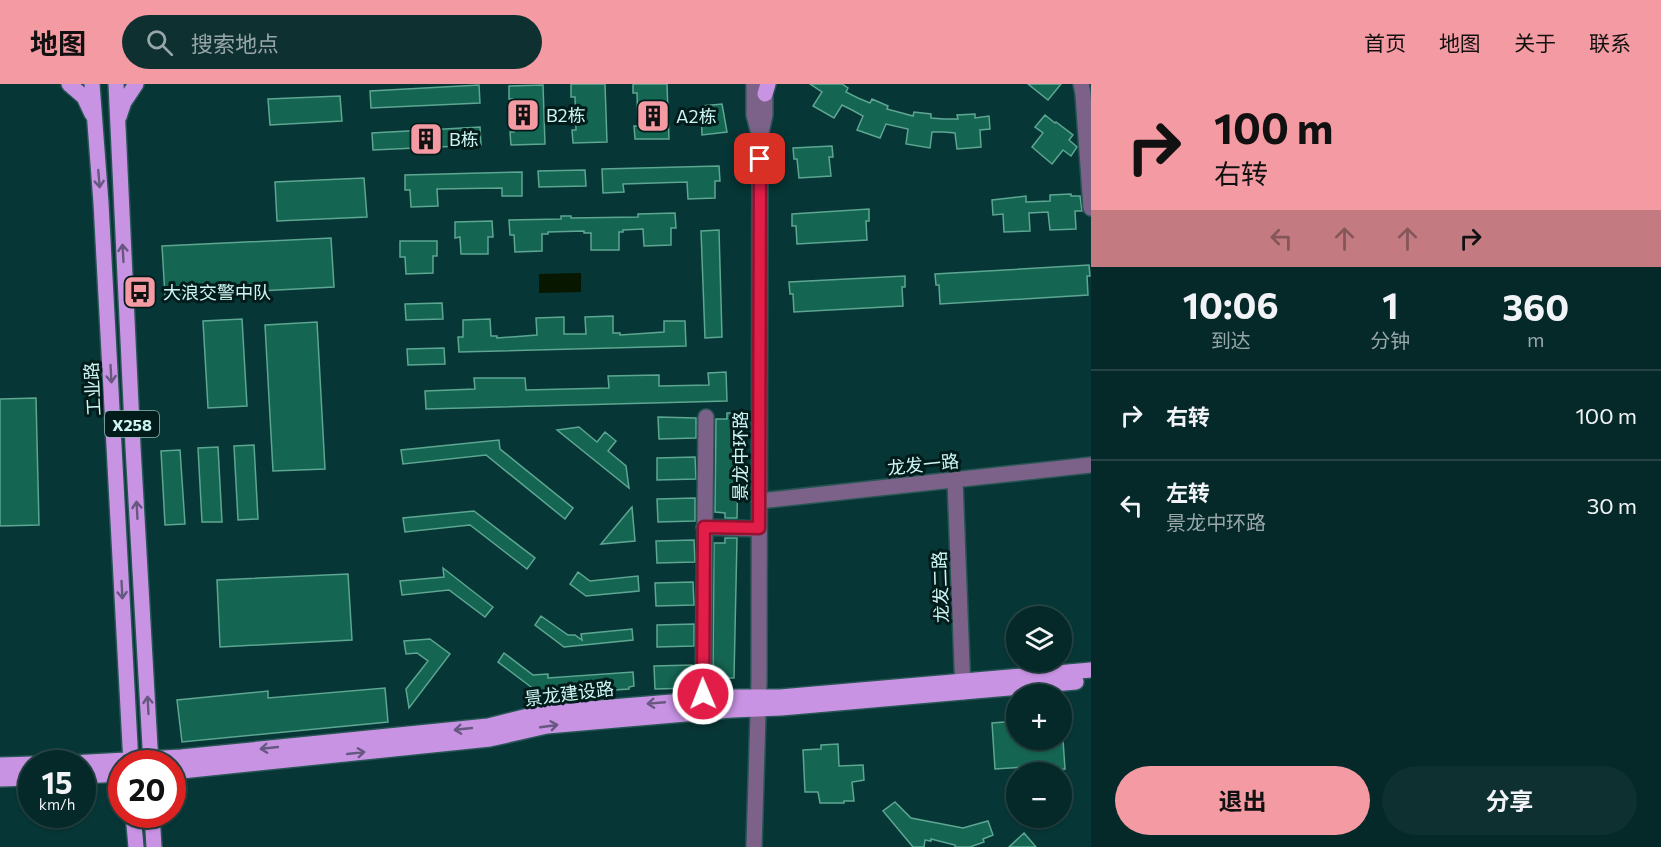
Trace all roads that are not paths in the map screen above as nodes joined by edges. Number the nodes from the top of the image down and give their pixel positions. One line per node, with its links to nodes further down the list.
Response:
1 (69, 84): 7 (main road)
2 (92, 84): 7 (main road, 工业路 / X258)
3 (116, 84): 8 (main road, 工业路 / X258)
4 (136, 84): 8 (main road)
5 (1081, 84): 9 (street)
6 (763, 87): 13 (street, 景龙中环路)
7 (94, 121): 21 (main road, 工业路 / X258, one-way to 21)
8 (117, 126): 22 (main road, 工业路 / X258, one-way to 8)
9 (1091, 208)
10 (706, 417): 14 (street)
11 (1091, 465): 12 (street, 龙发一路)
12 (955, 480): 13 (street, 龙发一路); 18 (street, 龙发二路)
13 (759, 501): 15 (street, 景龙中环路)
14 (704, 527): 15 (street); 19 (street)
15 (759, 528): 20 (street, 景龙中环路)
16 (1091, 670): 18 (main road, 景龙建设路)
17 (1091, 681): 18 (main road, 景龙建设路)
18 (963, 687): 20 (main road, 景龙建设路)
19 (703, 699): 20 (main road, 景龙建设路); 23 (main road, 景龙建设路, one-way to 23)
20 (757, 703): 26 (main road, 景龙建设路, one-way to 20); 33 (street, 景龙中环路)
21 (130, 750)
22 (150, 750)
23 (186, 757)
24 (18, 764): 25 (main road)
25 (0, 765)
26 (186, 771)
27 (18, 778): 28 (main road)
28 (0, 779)
29 (134, 828): 31 (main road)
30 (153, 828): 32 (main road)
31 (136, 847)
32 (154, 847)
33 (754, 847)

